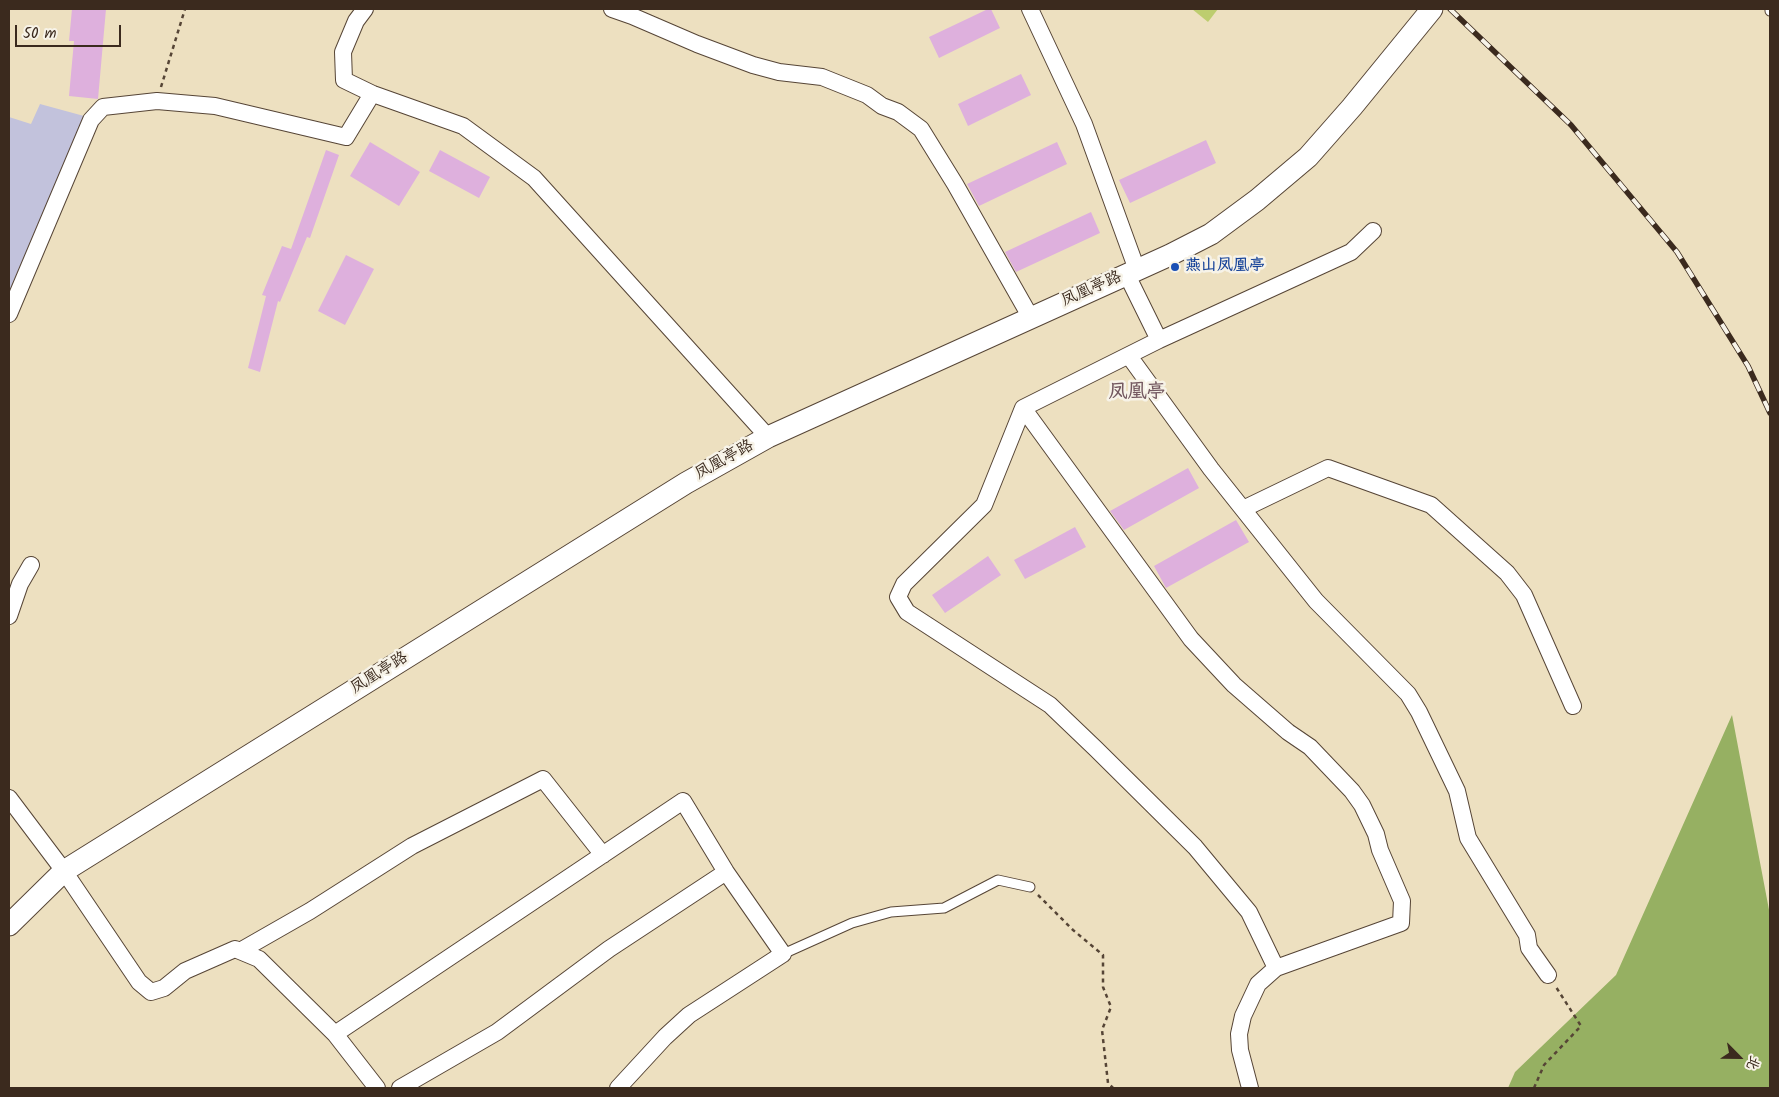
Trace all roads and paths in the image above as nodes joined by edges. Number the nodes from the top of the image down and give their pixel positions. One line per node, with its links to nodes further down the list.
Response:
1 (186, 9): 7 (path)
2 (364, 9): 6 (street)
3 (612, 9): 11 (street)
4 (1030, 9): 9 (street)
5 (1432, 9): 9 (street, 凤凰亭路)
6 (372, 94): 7 (street); 15 (street)
7 (157, 101): 10 (street)
8 (1373, 231): 12 (street)
9 (1132, 272): 11 (street, 凤凰亭路); 12 (street)
10 (9, 314)
11 (1031, 318): 15 (street, 凤凰亭路)
12 (1160, 340): 13 (street)
13 (1129, 356): 14 (street); 16 (street)
14 (1023, 408): 28 (street); 28 (street)
15 (768, 437): 22 (street, 凤凰亭路)
16 (1243, 509): 19 (street); 29 (street)
17 (31, 565): 18 (street)
18 (9, 616)
19 (1574, 706)
20 (9, 798): 22 (street)
21 (603, 855): 23 (street); 26 (street); 30 (street)
22 (64, 871): 25 (street, 凤凰亭路); 26 (street)
23 (726, 872): 27 (street); 32 (street)
24 (1030, 887): 27 (lane); 34 (path)
25 (9, 925)
26 (240, 951): 30 (street)
27 (783, 954): 33 (street)
28 (1276, 968): 35 (street)
29 (1548, 975): 36 (path)
30 (334, 1034): 31 (street)
31 (377, 1088)
32 (400, 1088)
33 (618, 1088)
34 (1113, 1088)
35 (1250, 1088)
36 (1534, 1088)

